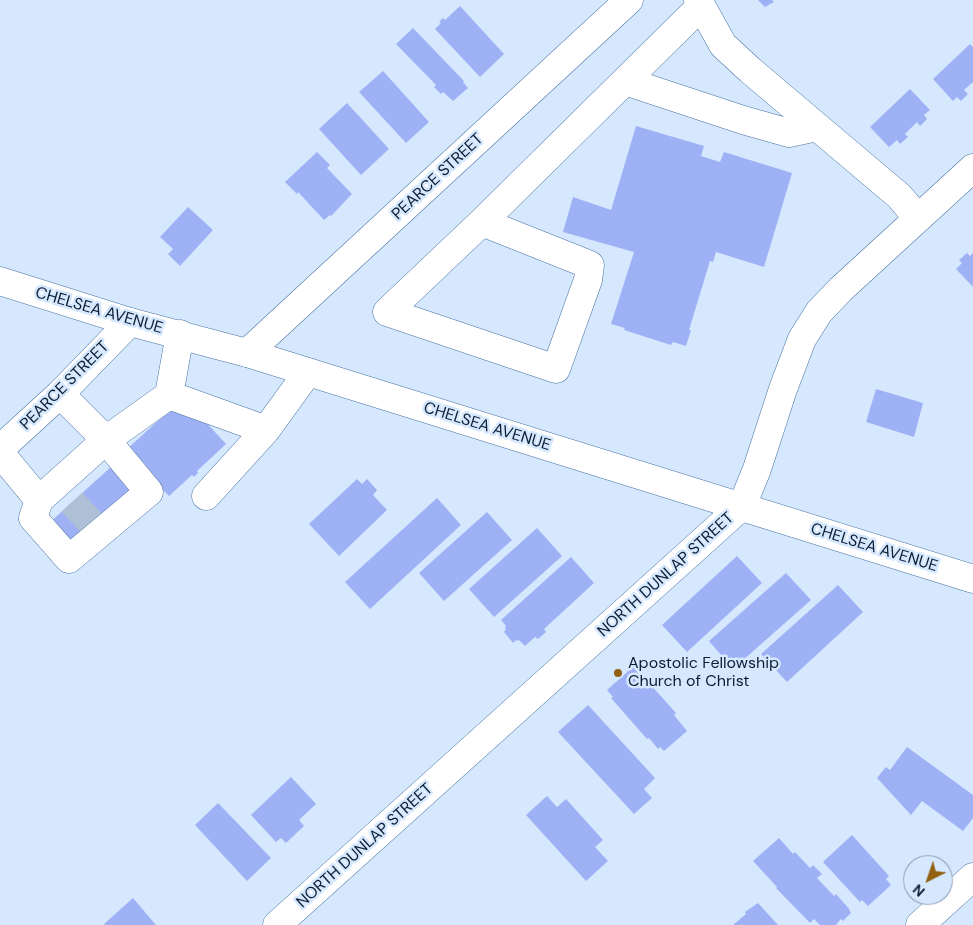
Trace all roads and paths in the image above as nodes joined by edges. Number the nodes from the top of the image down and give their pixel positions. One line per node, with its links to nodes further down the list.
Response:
1 (629, 0): 11 (street, PEARCE STREET)
2 (699, 3): 3 (street); 4 (street)
3 (625, 81): 4 (street); 7 (street)
4 (817, 127): 6 (street)
5 (973, 168): 6 (street, NORTH DUNLAP STREET)
6 (918, 218): 21 (street, NORTH DUNLAP STREET)
7 (482, 222): 7 (street)
8 (0, 281): 9 (street, CHELSEA AVENUE)
9 (130, 322): 10 (street, CHELSEA AVENUE); 13 (street, PEARCE STREET)
10 (180, 334): 11 (street, CHELSEA AVENUE); 14 (street)
11 (247, 353): 12 (street, CHELSEA AVENUE)
12 (308, 372): 15 (street); 21 (street, CHELSEA AVENUE)
13 (60, 394): 16 (street); 17 (street, PEARCE STREET)
14 (169, 395): 15 (street); 16 (street)
15 (266, 430): 20 (street)
16 (106, 440): 19 (street); 19 (street)
17 (0, 450)
18 (0, 454): 19 (street)
19 (56, 496)
20 (206, 496)
21 (742, 506): 22 (street, CHELSEA AVENUE); 24 (street, NORTH DUNLAP STREET)
22 (973, 579)
23 (973, 877): 25 (street)
24 (277, 925)
25 (920, 925)

